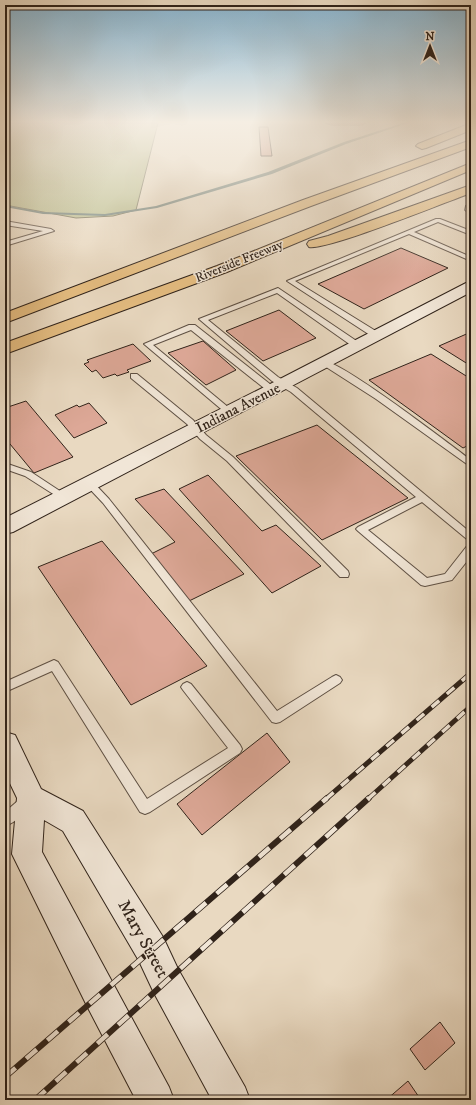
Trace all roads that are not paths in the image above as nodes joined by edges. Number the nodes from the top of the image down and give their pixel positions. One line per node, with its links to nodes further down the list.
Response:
1 (358, 175): 5 (highway)
2 (385, 175): 5 (highway, Riverside Freeway)
3 (450, 175): 13 (highway, Riverside Freeway)
4 (471, 189): 13 (highway)
5 (307, 203): 15 (highway, Riverside Freeway)
6 (471, 206): 7 (lane)
7 (471, 212)
8 (5, 223): 11 (lane)
9 (409, 232): 10 (lane); 12 (lane); 16 (lane)
10 (471, 233)
11 (5, 244)
12 (471, 259)
13 (222, 269): 18 (highway, Riverside Freeway)
14 (470, 288): 16 (main road, Indiana Avenue)
15 (5, 318)
16 (376, 336): 17 (main road, Indiana Avenue)
17 (354, 344): 19 (main road, Indiana Avenue); 21 (lane)
18 (5, 349)
19 (326, 363): 21 (main road, Indiana Avenue); 24 (lane)
20 (134, 376): 23 (lane)
21 (277, 385): 22 (main road, Indiana Avenue); 22 (lane); 29 (lane)
22 (230, 412): 23 (main road, Indiana Avenue)
23 (196, 429): 27 (main road, Indiana Avenue); 33 (lane)
24 (467, 456): 25 (lane)
25 (471, 464)
26 (5, 466): 28 (lane)
27 (90, 483): 28 (main road, Indiana Avenue); 34 (lane)
28 (64, 497): 30 (main road, Indiana Avenue)
29 (423, 498): 31 (lane); 32 (lane)
30 (5, 527)
31 (471, 538)
32 (471, 549)
33 (344, 574)
34 (336, 680)
35 (5, 687): 36 (lane)
36 (187, 687)
37 (5, 744): 38 (main road)
38 (31, 798): 39 (lane); 40 (main road); 41 (main road, Mary Street)
39 (5, 820)
40 (156, 1100)
41 (232, 1100)

